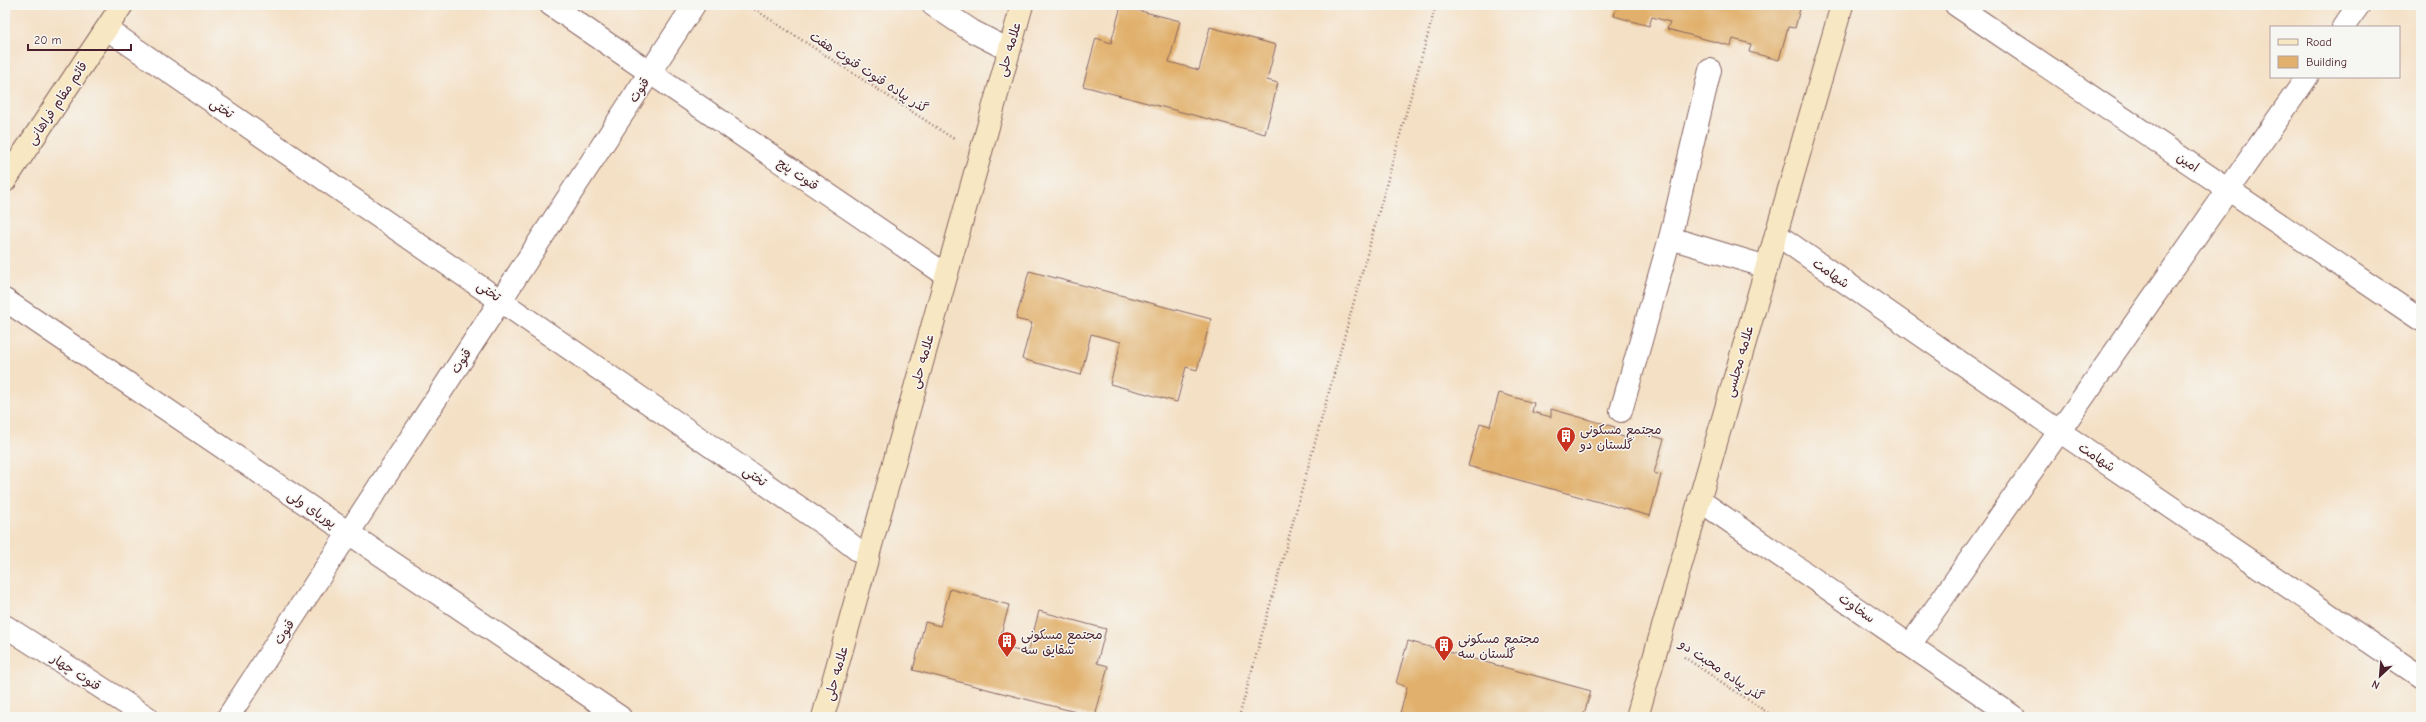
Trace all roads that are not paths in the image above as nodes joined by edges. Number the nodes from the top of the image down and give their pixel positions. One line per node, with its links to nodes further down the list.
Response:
1 (122, 5): 10 (street, قائم مقام فراهانی)
2 (551, 5): 13 (street, قنوت پنج)
3 (694, 5): 13 (street, قنوت)
4 (933, 5): 11 (street)
5 (1022, 5): 11 (street, علامه حلی)
6 (1842, 5): 17 (street, علامه مجلسی)
7 (1956, 5): 16 (street, امین)
8 (2359, 5): 9 (street)
9 (2344, 26)
10 (106, 29): 15 (street, قائم مقام فراهانی); 22 (street, تختی)
11 (1009, 50): 20 (street, علامه حلی)
12 (1710, 70): 18 (street)
13 (650, 73): 20 (street, قنوت پنج); 22 (street, قنوت)
14 (2306, 78): 16 (street)
15 (5, 181)
16 (2227, 189): 23 (street, امین); 25 (street)
17 (1776, 234): 19 (street, علامه مجلسی); 25 (street, شهامت)
18 (1670, 238): 19 (street); 24 (street)
19 (1766, 267): 26 (street, علامه مجلسی)
20 (946, 275): 28 (street, علامه حلی)
21 (5, 300): 27 (street, پوریای ولی)
22 (501, 300): 27 (street, قنوت); 28 (street, تختی)
23 (2421, 320)
24 (1621, 411)
25 (2059, 431): 30 (street); 31 (street, شهامت)
26 (1699, 500): 30 (street, سخاوت); 36 (street, علامه مجلسی)
27 (348, 534): 33 (street, قنوت); 34 (street, پوریای ولی)
28 (868, 558): 35 (street, علامه حلی)
29 (5, 626): 32 (street, قنوت چهار)
30 (1910, 645): 37 (street, سخاوت)
31 (2421, 677)
32 (147, 717)
33 (228, 717)
34 (620, 717)
35 (823, 717)
36 (1637, 717)
37 (2014, 717)

